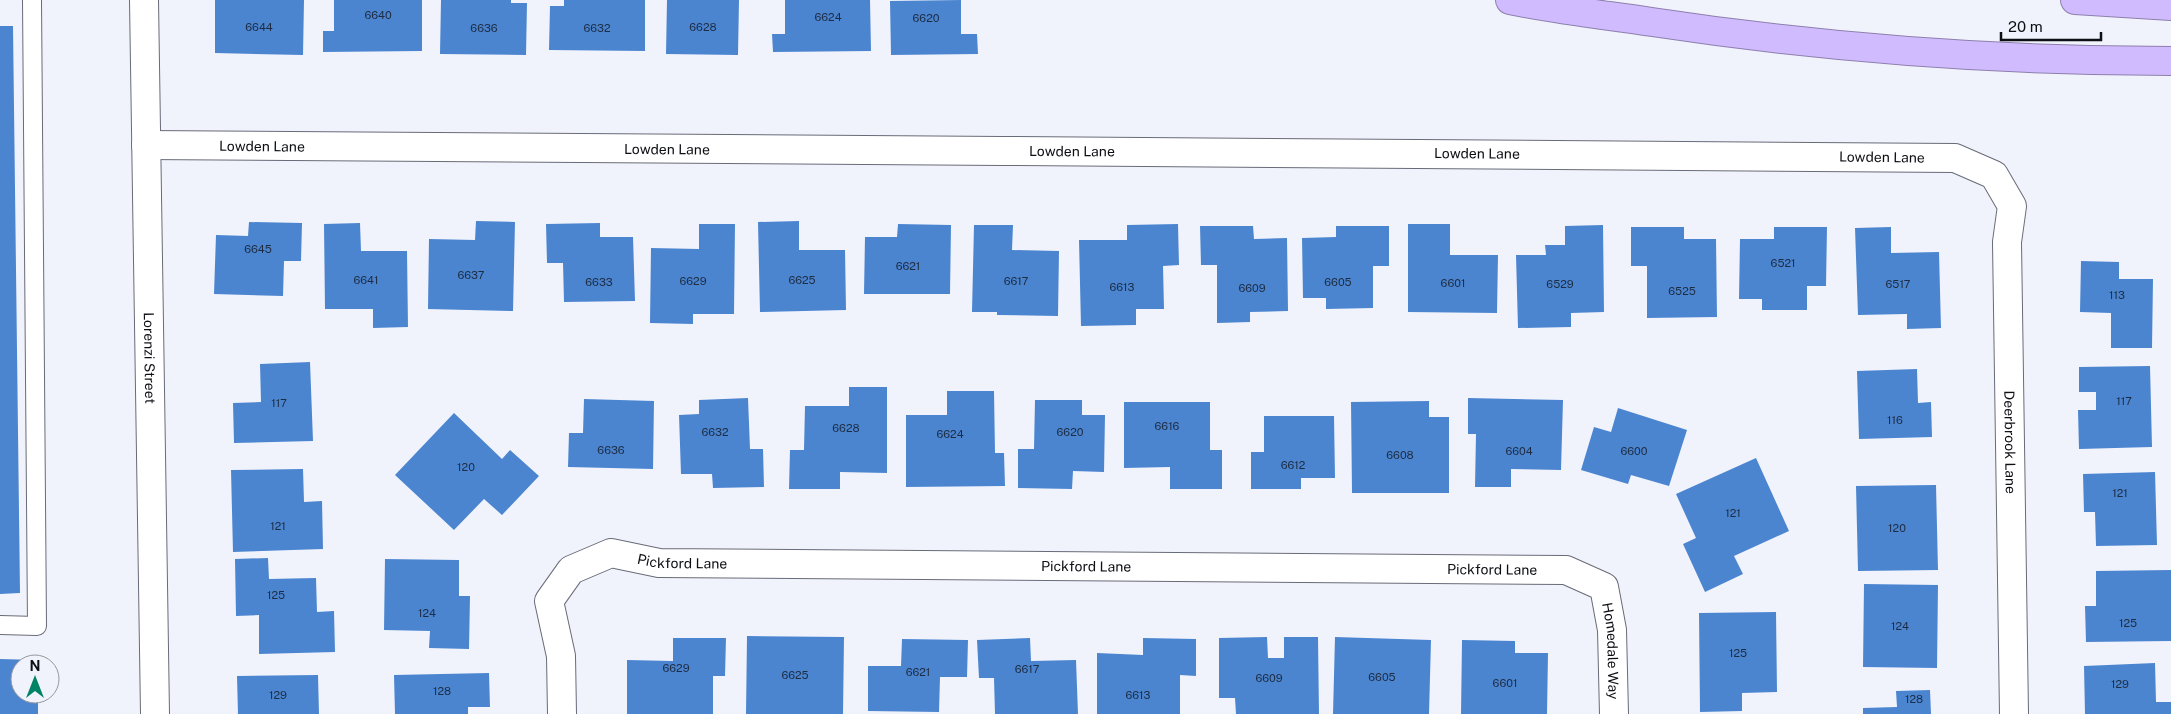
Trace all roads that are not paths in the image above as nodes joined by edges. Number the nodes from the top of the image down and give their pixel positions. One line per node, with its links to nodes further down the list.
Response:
1 (32, 0): 10 (lane)
2 (144, 0): 7 (street, Lorenzi Street)
3 (1510, 0): 6 (highway)
4 (2075, 0): 5 (highway)
5 (2171, 6)
6 (2171, 61)
7 (146, 145): 8 (street, Lowden Lane); 11 (street, Lorenzi Street)
8 (1994, 174): 14 (street, Deerbrook Lane)
9 (1604, 587): 12 (street, Pickford Lane); 13 (street, Homedale Way)
10 (0, 625)
11 (155, 714)
12 (562, 714)
13 (1614, 714)
14 (2014, 714)

